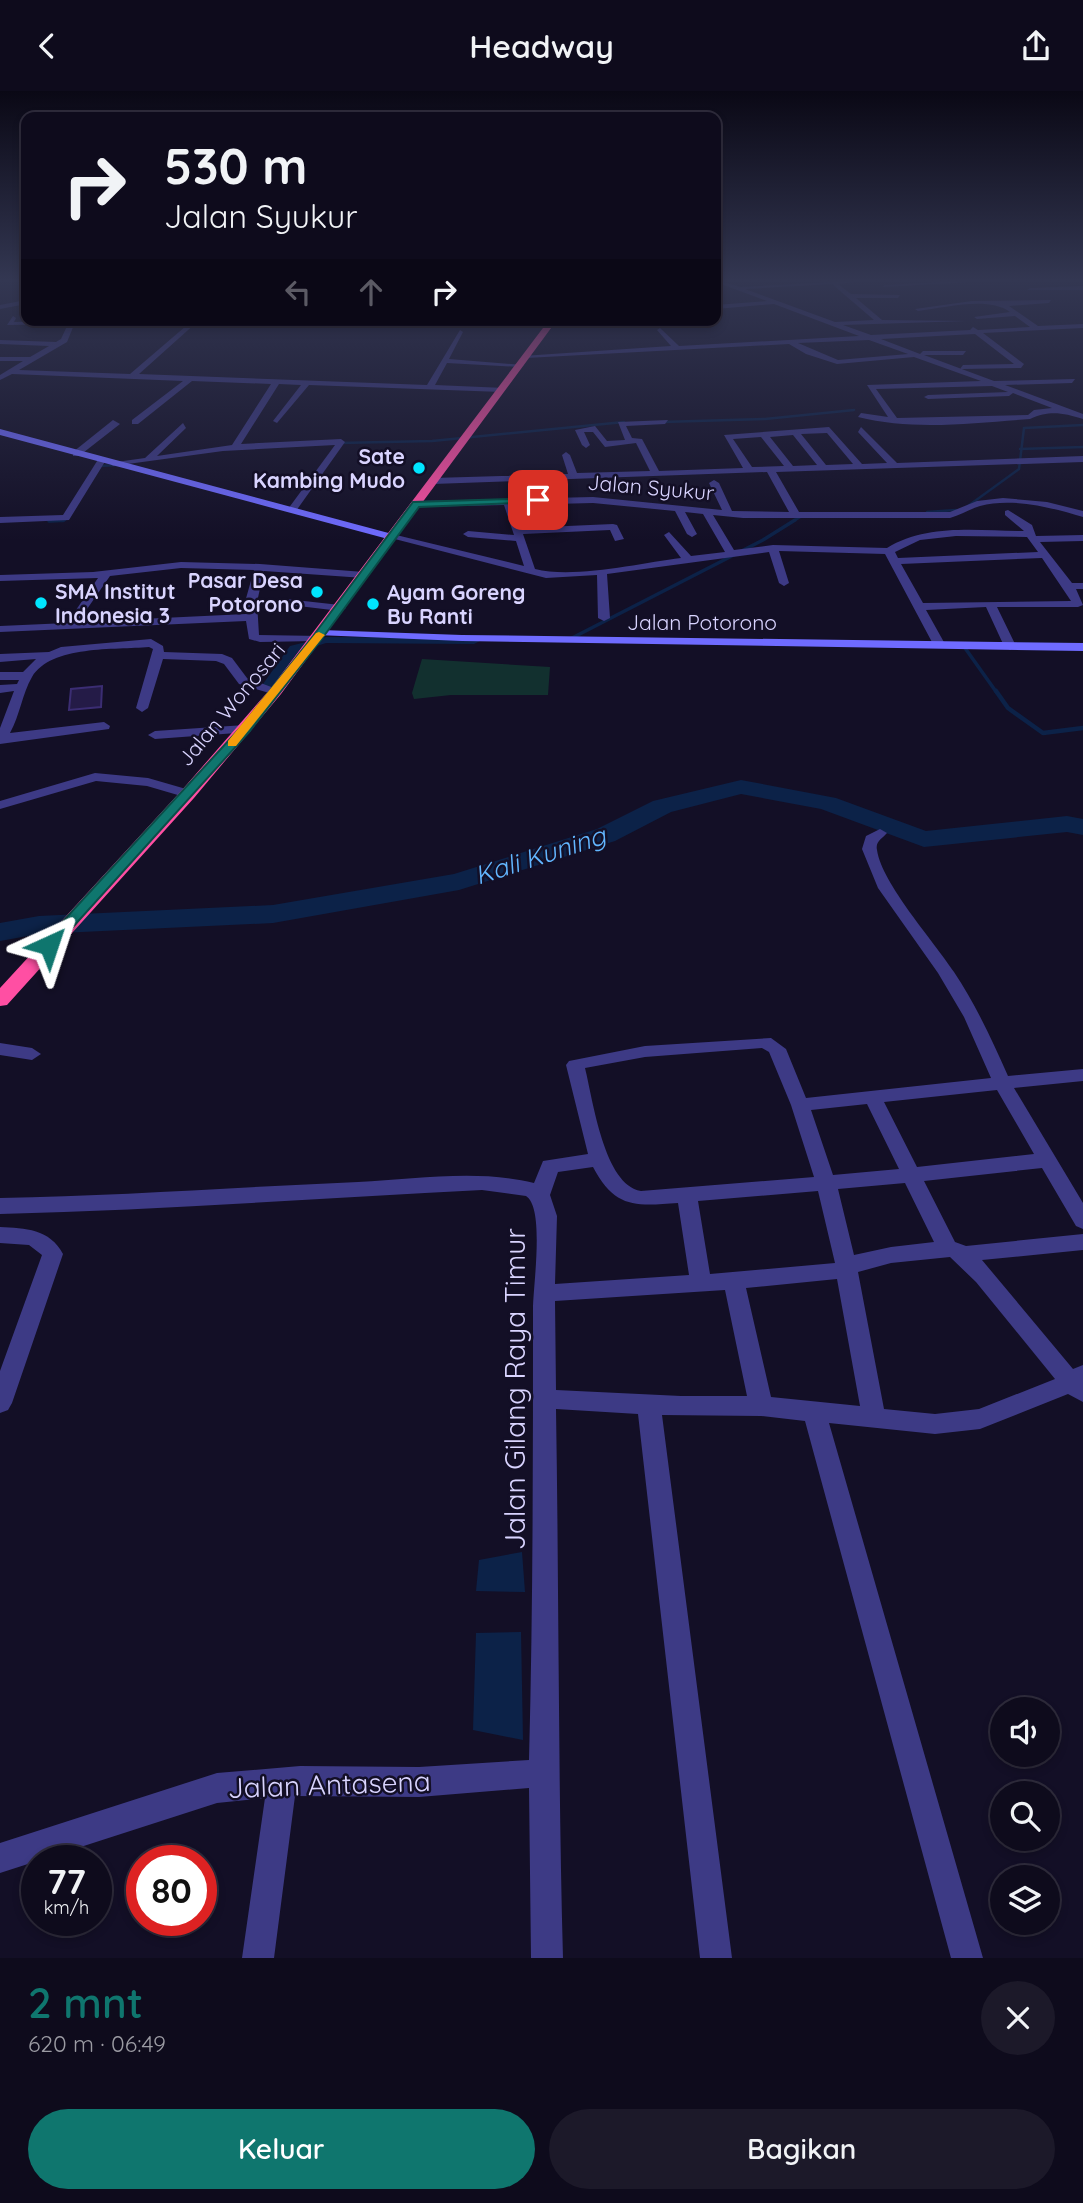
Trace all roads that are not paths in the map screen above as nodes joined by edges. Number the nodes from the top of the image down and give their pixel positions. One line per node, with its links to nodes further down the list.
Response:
1 (19, 367): 9 (street)
2 (142, 367): 10 (street)
3 (442, 367): 19 (street)
4 (519, 367): 20 (highway, Jalan Wonosari)
5 (843, 367): 8 (street)
6 (949, 367): 17 (street)
7 (0, 369): 9 (street)
8 (845, 369)
9 (13, 371): 10 (street); 12 (street)
10 (134, 374): 11 (street); 13 (street)
11 (224, 374)
12 (0, 378)
13 (190, 379): 15 (street); 33 (street)
14 (1072, 381): 17 (street)
15 (276, 382): 16 (street); 44 (street)
16 (307, 382): 19 (street); 31 (street)
17 (991, 383): 18 (street); 21 (street)
18 (943, 385): 23 (street); 24 (street)
19 (430, 387): 20 (street)
20 (502, 390): 60 (highway, Jalan Wonosari)
21 (1019, 393): 23 (street); 26 (street)
22 (905, 396): 24 (street)
23 (950, 396): 25 (street); 27 (street)
24 (876, 397): 30 (street)
25 (917, 397)
26 (1063, 410): 27 (street); 29 (street)
27 (967, 413): 30 (street)
28 (861, 415): 30 (street)
29 (1083, 417)
30 (894, 420)
31 (277, 421)
32 (113, 422): 45 (street)
33 (135, 422)
34 (666, 422): 35 (street)
35 (649, 423): 41 (street); 42 (street)
36 (183, 426): 48 (street)
37 (862, 430): 50 (street)
38 (0, 432): 45 (street)
39 (795, 432): 40 (street); 51 (street); 52 (street)
40 (763, 433): 53 (street); 54 (street)
41 (658, 437)
42 (639, 441): 43 (street); 56 (street)
43 (586, 445)
44 (235, 447): 48 (street); 66 (street)
45 (76, 454): 49 (street)
46 (566, 455): 57 (street)
47 (1083, 459): 50 (street)
48 (148, 460): 49 (street)
49 (108, 462): 66 (street); 74 (street)
50 (896, 467): 51 (street)
51 (861, 468): 52 (street)
52 (825, 469): 53 (street)
53 (791, 470): 55 (street)
54 (750, 471): 55 (street); 56 (street)
55 (771, 471): 72 (street)
56 (653, 475): 59 (street); 61 (street)
57 (574, 477): 60 (street); 61 (street)
58 (714, 483): 69 (street)
59 (654, 486)
60 (430, 487): 64 (highway, Jalan Wonosari)
61 (621, 489): 63 (street, Jalan Syukur); 65 (street, Jalan Syukur)
62 (659, 497): 65 (street)
63 (508, 501): 64 (street, Jalan Syukur); 78 (street)
64 (416, 504): 82 (highway, Jalan Wonosari)
65 (664, 508): 67 (street, Jalan Syukur)
66 (293, 509): 82 (street)
67 (679, 509): 68 (street, Jalan Syukur); 77 (street)
68 (707, 512): 69 (street, Jalan Syukur); 88 (street)
69 (728, 513): 72 (street, Jalan Syukur)
70 (1008, 513): 81 (street)
71 (1083, 514): 72 (street, Jalan Syukur); 73 (street)
72 (797, 515)
73 (1048, 516)
74 (0, 520)
75 (468, 534): 78 (street)
76 (561, 534): 78 (street)
77 (692, 534)
78 (518, 535): 84 (street); 95 (street)
79 (669, 535): 92 (street)
80 (950, 535): 81 (street); 89 (street); 90 (street)
81 (1031, 536): 83 (street); 91 (street)
82 (392, 537): 95 (street); 98 (highway, Jalan Wonosari)
83 (1083, 538)
84 (619, 539)
85 (837, 539): 87 (street)
86 (773, 548): 87 (street); 88 (street); 100 (street)
87 (795, 548): 89 (street)
88 (734, 552): 92 (street)
89 (891, 556): 90 (street); 108 (street)
90 (970, 558): 91 (street)
91 (1050, 559): 93 (street); 101 (street)
92 (688, 560): 96 (street)
93 (1034, 563)
94 (260, 566): 97 (street); 98 (street); 110 (street)
95 (530, 570): 96 (street)
96 (602, 572): 111 (street)
97 (107, 573): 99 (street); 103 (street)
98 (364, 575): 109 (highway, Jalan Wonosari)
99 (0, 578)
100 (784, 583)
101 (1069, 586): 102 (street); 106 (street)
102 (1083, 586)
103 (86, 601): 104 (street); 113 (street)
104 (105, 602)
105 (286, 602): 109 (street)
106 (1080, 604): 107 (street)
107 (990, 605): 108 (street); 118 (street)
108 (919, 607): 117 (street)
109 (340, 608): 114 (highway, Jalan Wonosari)
110 (251, 617): 112 (street); 114 (street)
111 (604, 618)
112 (144, 622): 113 (street); 115 (street)
113 (70, 626): 116 (street)
114 (316, 640): 117 (street, Jalan Potorono); 125 (highway, Jalan Wonosari)
115 (150, 643): 120 (street); 121 (street)
116 (5, 644): 120 (street)
117 (939, 644): 118 (street, Jalan Potorono)
118 (1010, 646): 119 (street, Jalan Potorono)
119 (1083, 647)
120 (48, 655): 123 (street)
121 (158, 655): 125 (street); 126 (street)
122 (0, 676): 123 (street)
123 (23, 682): 124 (street); 130 (street)
124 (0, 689)
125 (276, 691): 128 (highway, Jalan Wonosari)
126 (142, 708)
127 (104, 726): 130 (street)
128 (245, 729): 129 (street); 131 (highway, Jalan Wonosari)
129 (155, 735)
130 (1, 739)
131 (188, 794): 132 (street); 134 (highway, Jalan Wonosari)
132 (0, 806)
133 (880, 833): 138 (street)
134 (0, 1000)
135 (0, 1049): 136 (street)
136 (32, 1054)
137 (1083, 1075): 138 (street)
138 (1002, 1083): 139 (street); 142 (street)
139 (873, 1098): 140 (street); 143 (street)
140 (800, 1105): 141 (street); 144 (street)
141 (599, 1159): 145 (street); 146 (street)
142 (1046, 1160): 143 (street); 148 (street)
143 (912, 1176): 144 (street); 151 (street)
144 (825, 1181): 146 (street); 152 (street)
145 (540, 1195): 147 (street, Jalan Gilang Raya Timur); 155 (street, Jalan Gilang Raya Timur)
146 (687, 1195): 154 (street)
147 (0, 1206)
148 (1083, 1221)
149 (0, 1235): 158 (street)
150 (1083, 1242): 151 (street)
151 (955, 1251): 152 (street); 156 (street)
152 (846, 1268): 153 (street); 162 (street)
153 (734, 1282): 154 (street); 160 (street)
154 (701, 1283): 155 (street)
155 (544, 1293): 157 (street, Jalan Gilang Raya Timur)
156 (1079, 1383): 162 (street)
157 (545, 1399): 159 (street); 163 (street, Jalan Gilang Raya Timur)
158 (0, 1403)
159 (649, 1405): 160 (street); 168 (street)
160 (761, 1406): 161 (street)
161 (814, 1412): 162 (street); 169 (street)
162 (874, 1417)
163 (543, 1773): 164 (street, Jalan Antasena); 167 (street, Jalan Gilang Raya Timur)
164 (282, 1783): 165 (street, Jalan Antasena); 166 (street)
165 (0, 1858)
166 (258, 1958)
167 (547, 1958)
168 (716, 1958)
169 (967, 1958)

